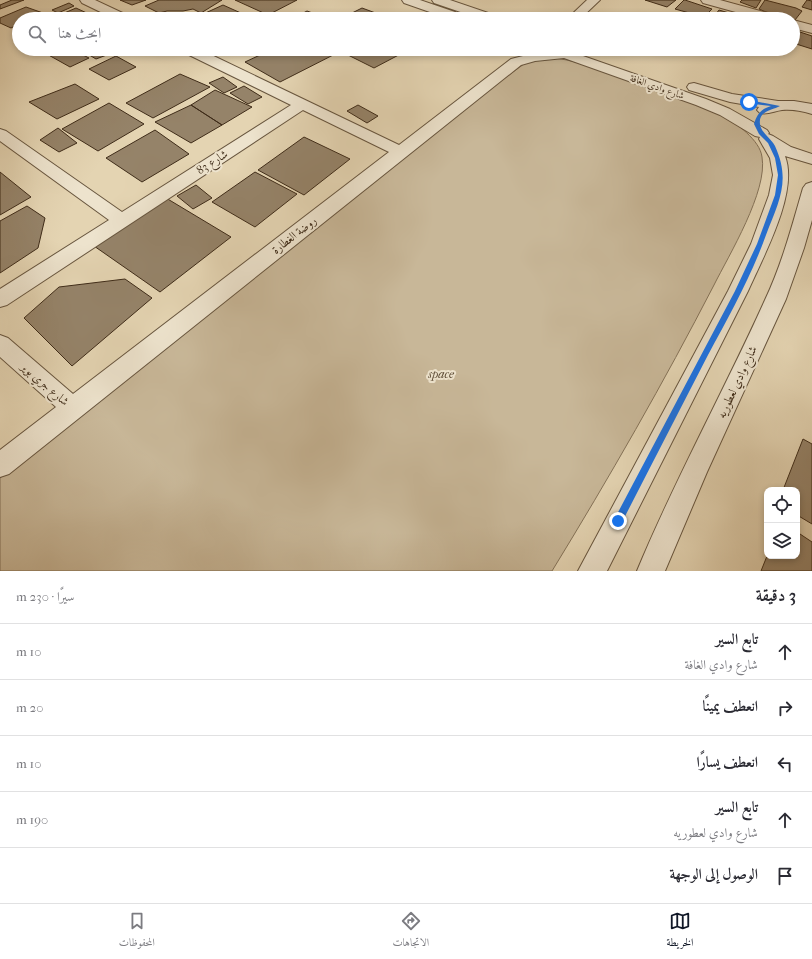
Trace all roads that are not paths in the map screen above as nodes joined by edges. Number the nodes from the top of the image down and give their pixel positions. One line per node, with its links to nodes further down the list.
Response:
1 (86, 0): 6 (street)
2 (408, 0): 7 (street)
3 (438, 0): 8 (street)
4 (594, 0): 9 (street)
5 (707, 0): 10 (street)
6 (111, 12)
7 (442, 12)
8 (473, 12)
9 (580, 12)
10 (750, 12)
11 (800, 26): 12 (street)
12 (812, 29)
13 (203, 56): 18 (street)
14 (516, 56): 23 (street, روضة الغطارة)
15 (572, 56): 22 (street, شارع وادي الغافة)
16 (604, 56): 19 (street, شارع وادي الغافة)
17 (812, 101): 19 (street)
18 (302, 104): 23 (street); 26 (street, شارع 83)
19 (785, 106): 20 (street, شارع وادي الغافة); 22 (street)
20 (812, 109)
21 (0, 134): 26 (street)
22 (766, 138): 24 (street, شارع وادي الغافة); 31 (street)
23 (401, 152): 29 (street, روضة الغطارة)
24 (812, 159)
25 (812, 188): 32 (street, شارع وادي لعطوريه)
26 (121, 220): 27 (street, شارع 83)
27 (0, 299)
28 (0, 344): 29 (street, شارع جري بوير)
29 (72, 407): 30 (street, روضة الغطارة)
30 (0, 464)
31 (592, 571)
32 (651, 571)

